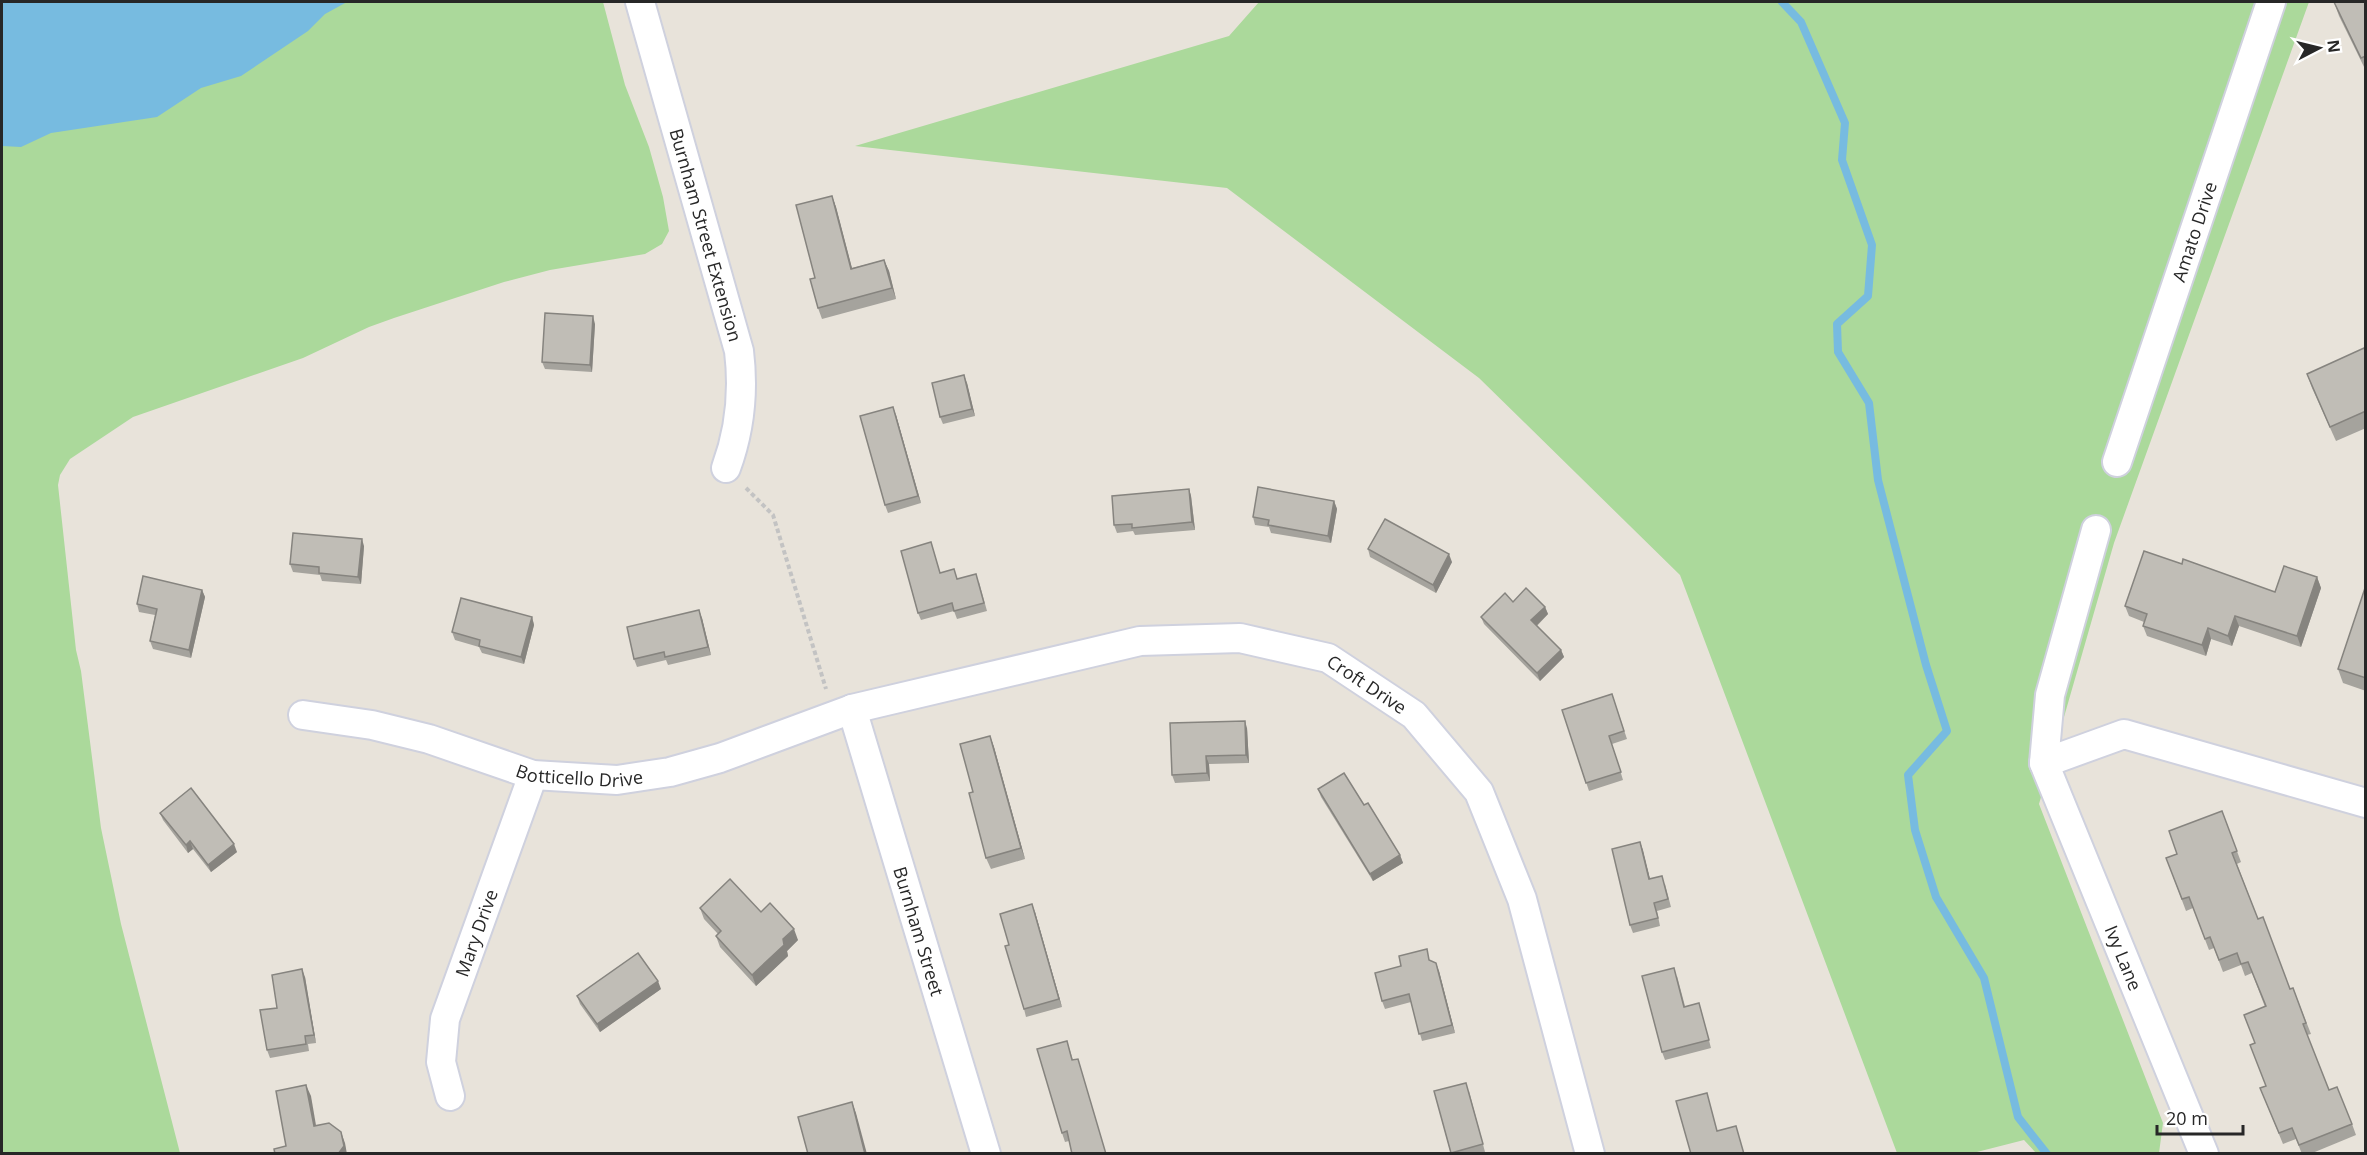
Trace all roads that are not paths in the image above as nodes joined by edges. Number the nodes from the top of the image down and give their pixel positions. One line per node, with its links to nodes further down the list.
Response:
1 (640, 2): 4 (street, Burnham Street Extension)
2 (2271, 2): 3 (street, Amato Drive)
3 (2116, 462)
4 (726, 468)
5 (2096, 530): 8 (street, Ivy Lane)
6 (852, 709): 9 (street, Botticello Drive); 12 (street, Burnham Street); 13 (street, Croft Drive)
7 (303, 715): 9 (street, Botticello Drive)
8 (2044, 763): 10 (street); 14 (street, Ivy Lane)
9 (533, 775): 11 (street, Mary Drive)
10 (2366, 803)
11 (450, 1096)
12 (986, 1154)
13 (1590, 1154)
14 (2204, 1154)

